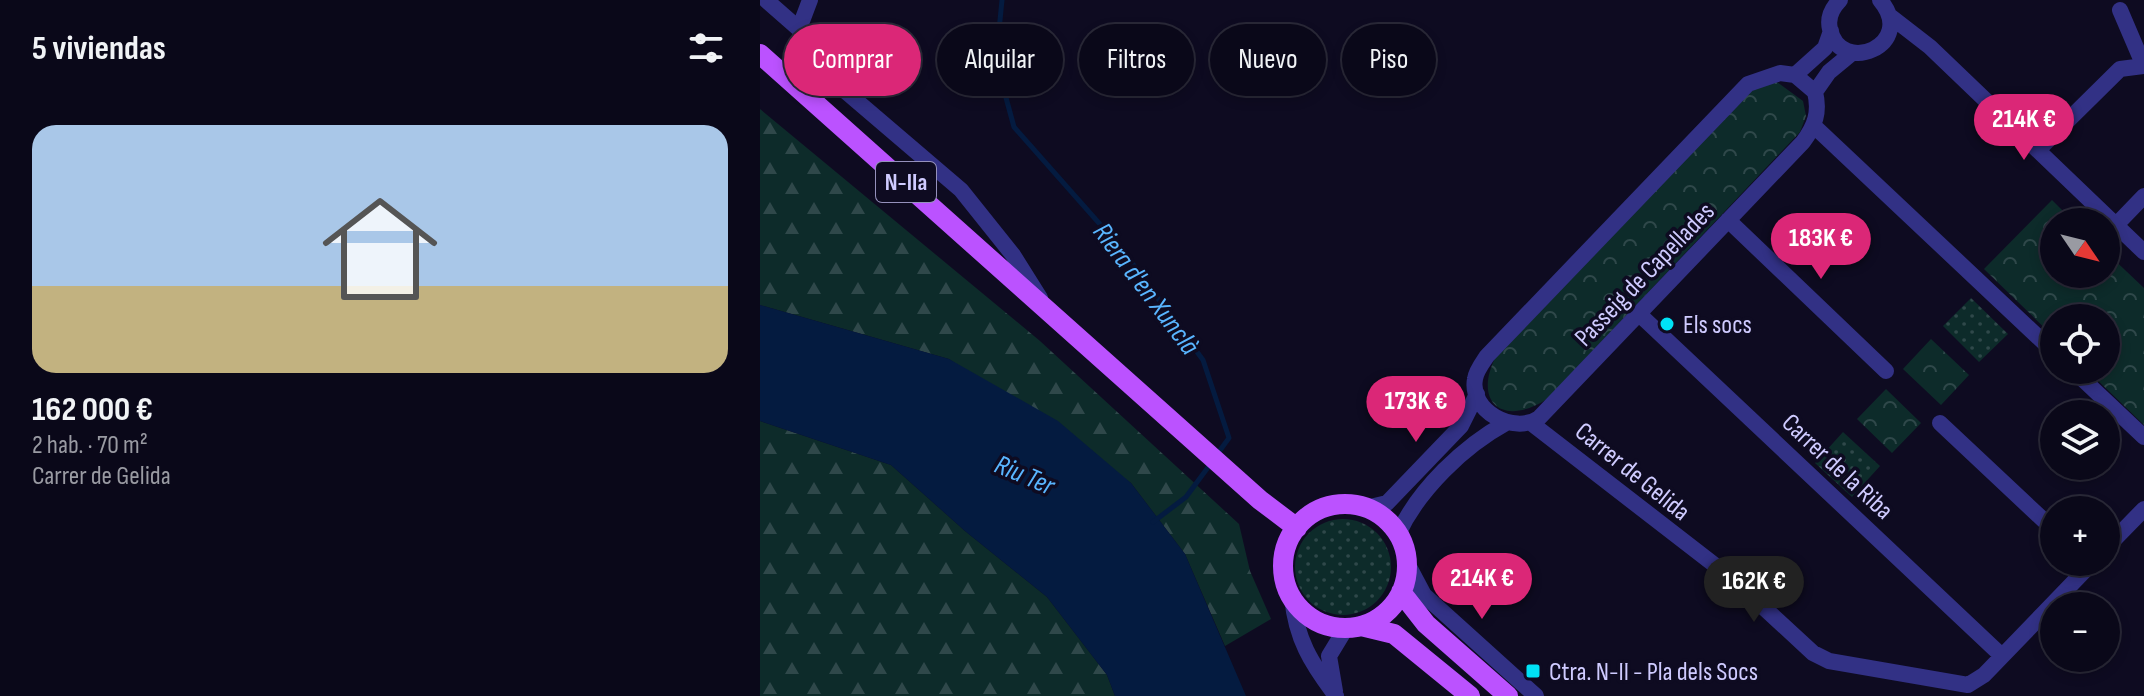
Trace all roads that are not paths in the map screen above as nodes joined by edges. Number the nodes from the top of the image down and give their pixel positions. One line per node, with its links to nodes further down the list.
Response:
1 (766, 0): 7 (street)
2 (810, 0): 8 (street)
3 (1880, 0): 6 (street)
4 (1838, 1): 9 (street)
5 (2120, 10): 14 (street)
6 (1890, 16): 10 (street); 11 (street)
7 (793, 24)
8 (801, 24)
9 (1831, 31): 12 (street); 15 (street)
10 (1878, 47): 11 (street); 12 (street)
11 (1930, 47): 19 (street)
12 (1852, 53): 16 (street)
13 (760, 54): 26 (main road, N-IIa)
14 (2144, 66): 19 (street)
15 (1795, 75): 16 (street); 31 (street)
16 (1815, 92): 18 (street)
17 (851, 96): 26 (street)
18 (1814, 126): 22 (street, Passeig de Capellades); 28 (street)
19 (2039, 149): 21 (street)
20 (2144, 196): 23 (street)
21 (2100, 208)
22 (1728, 220): 27 (street, Passeig de Capellades); 29 (street)
23 (2120, 221)
24 (2120, 227): 25 (street)
25 (2144, 252)
26 (1050, 313): 39 (main road, N-IIa)
27 (1638, 313): 33 (street, Passeig de Capellades); 47 (street, Carrer de la Riba)
28 (2040, 339)
29 (1886, 371)
30 (2088, 384): 35 (street)
31 (1477, 394): 32 (street); 36 (street)
32 (1506, 423): 33 (street); 40 (street)
33 (1531, 423): 47 (street, Carrer de Gelida)
34 (1940, 423): 38 (street)
35 (2144, 437)
36 (1366, 508): 39 (main road); 40 (main road)
37 (2144, 509): 41 (street)
38 (2040, 517)
39 (1297, 528): 45 (main road)
40 (1398, 534): 42 (main road)
41 (2120, 534)
42 (1407, 563): 44 (main road); 51 (street)
43 (2078, 576): 47 (street, Carrer de Gelida)
44 (1401, 592): 46 (main road); 50 (main road)
45 (1292, 597): 46 (main road); 48 (street)
46 (1353, 627): 48 (street); 49 (main road)
47 (2002, 656)
48 (1336, 696)
49 (1470, 696)
50 (1508, 696)
51 (1536, 696)

